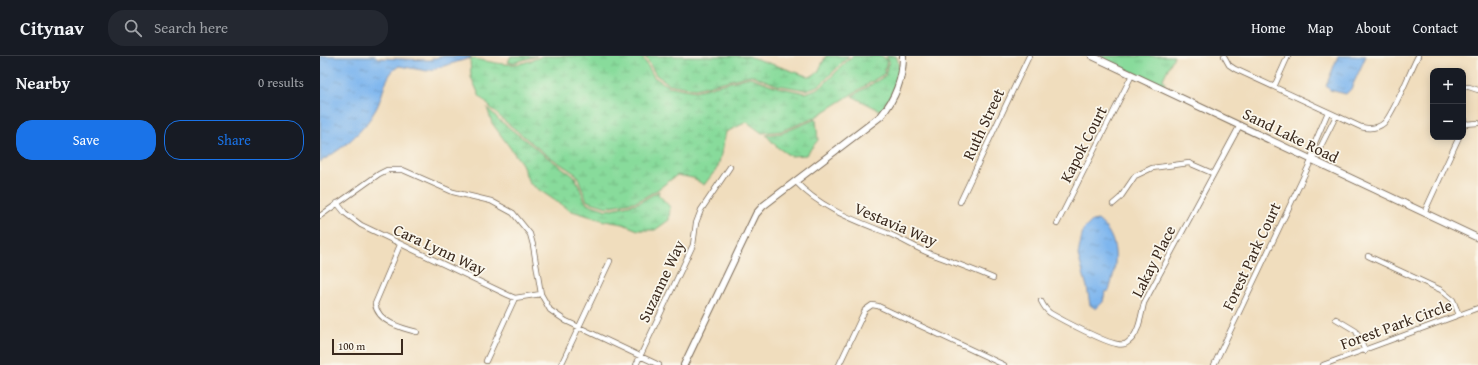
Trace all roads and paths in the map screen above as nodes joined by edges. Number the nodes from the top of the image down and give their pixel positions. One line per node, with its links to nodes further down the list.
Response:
1 (903, 56): 22 (street)
2 (1029, 56): 23 (street, Ruth Street)
3 (1092, 56): 7 (street, Sand Lake Road)
4 (1224, 56): 8 (street)
5 (1288, 56): 8 (street)
6 (1418, 56): 12 (street)
7 (1132, 74): 14 (street, Sand Lake Road); 28 (street, Kapok Court)
8 (1274, 87): 11 (street)
9 (1466, 87): 10 (street)
10 (1478, 90)
11 (1328, 112): 12 (street); 16 (street)
12 (1336, 116): 17 (street)
13 (1478, 123): 15 (street)
14 (1240, 125): 19 (street, Sand Lake Road); 21 (street, Lakay Place)
15 (1466, 126)
16 (1320, 131): 17 (street); 19 (street)
17 (1327, 134): 19 (street)
18 (1458, 140): 26 (street)
19 (1312, 159): 26 (street, Sand Lake Road); 51 (street, Forest Park Court)
20 (730, 167): 43 (street, Suzanne Way)
21 (1212, 173): 25 (street); 36 (street, Lakay Place)
22 (795, 181): 33 (street, Vestavia Way); 48 (street)
23 (960, 202)
24 (337, 203): 27 (street); 30 (street, Cara Lynn Way); 34 (street)
25 (1113, 204)
26 (1424, 213): 29 (street, Sand Lake Road)
27 (320, 216)
28 (1057, 224)
29 (1478, 238)
30 (400, 244): 35 (street, Cara Lynn Way); 41 (street)
31 (1368, 256): 38 (street)
32 (610, 261): 40 (street)
33 (993, 278)
34 (541, 294): 35 (street); 40 (street)
35 (515, 298): 44 (street)
36 (1041, 301)
37 (1478, 308): 38 (street, Forest Park Circle)
38 (1459, 315): 42 (street, Forest Park Circle)
39 (1336, 319): 42 (street)
40 (578, 327): 43 (street); 45 (street)
41 (417, 332)
42 (1365, 350): 52 (street, Forest Park Circle)
43 (641, 356): 46 (street, Suzanne Way); 47 (street)
44 (486, 361)
45 (561, 365)
46 (636, 365)
47 (659, 365)
48 (684, 365)
49 (839, 365): 50 (street)
50 (1004, 365)
51 (1214, 365)
52 (1323, 365)

